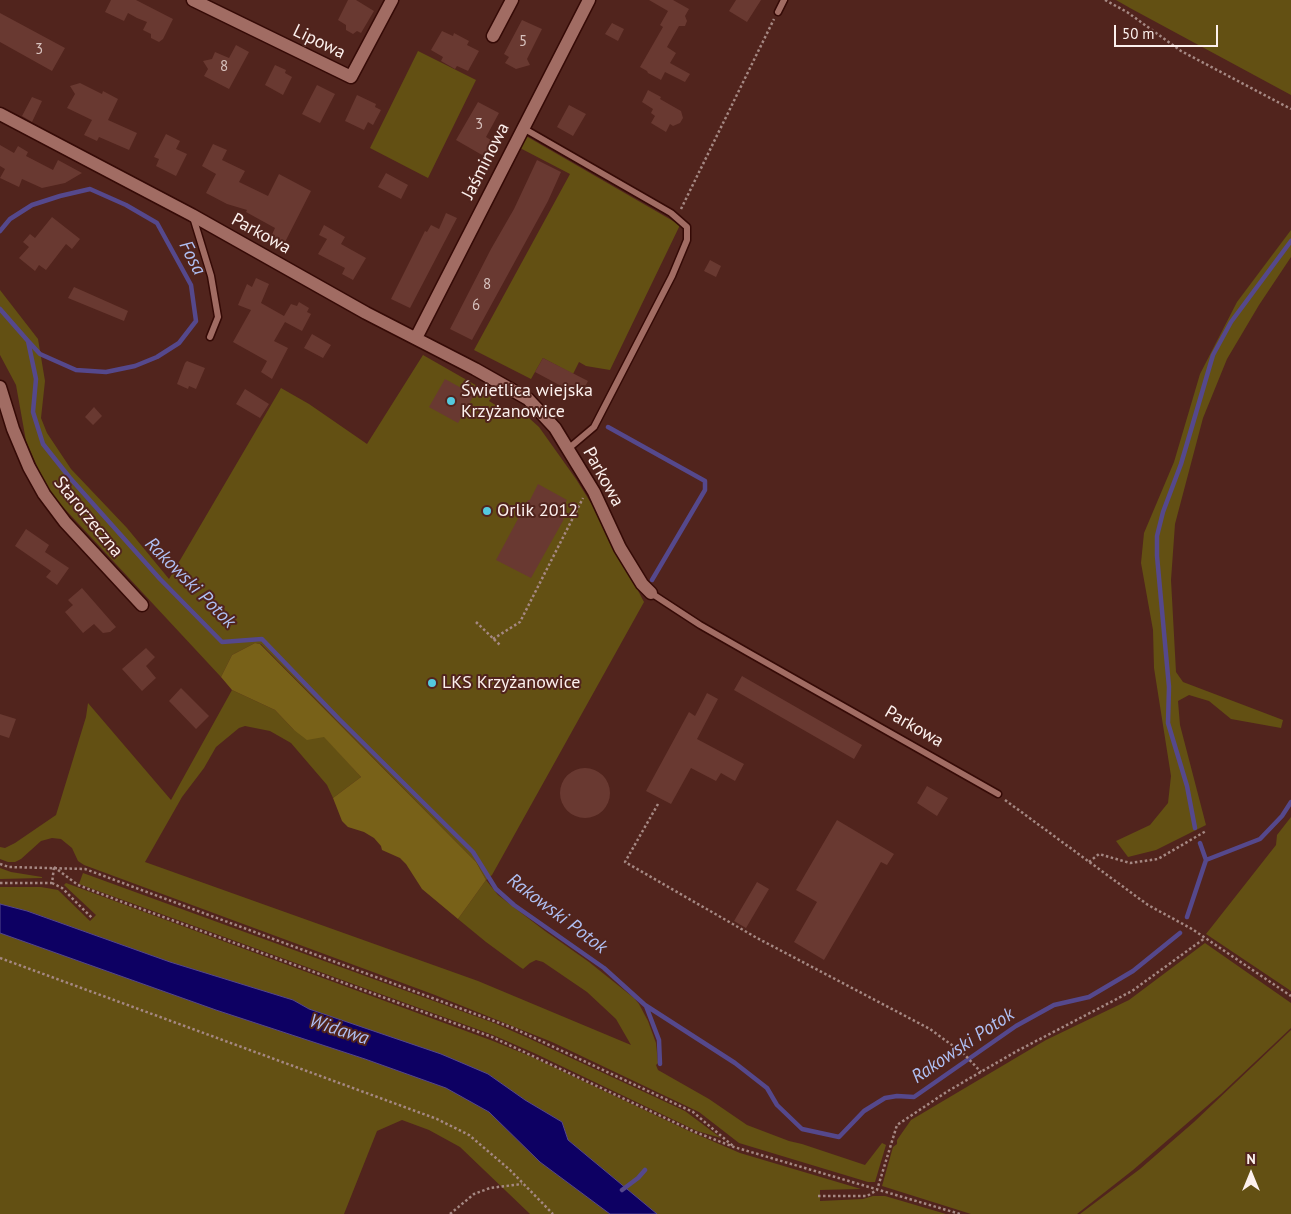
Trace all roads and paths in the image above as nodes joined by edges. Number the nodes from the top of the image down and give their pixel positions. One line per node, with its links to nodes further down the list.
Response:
1 (193, 0): 2 (street, Lipowa)
2 (392, 0)
3 (512, 0): 8 (street)
4 (589, 0): 11 (street, Jaśminowa)
5 (784, 0): 7 (lane)
6 (1105, 0): 9 (path)
7 (778, 12): 13 (path)
8 (493, 36)
9 (1291, 109)
10 (0, 114): 12 (street, Parkowa)
11 (523, 128): 13 (lane); 15 (street, Jaśminowa)
12 (192, 216): 14 (lane); 15 (street, Parkowa)
13 (677, 218): 17 (lane)
14 (210, 337)
15 (416, 338): 17 (street, Parkowa)
16 (0, 387): 20 (street, Starorzeczna)
17 (568, 449): 18 (street, Parkowa)
18 (591, 486): 19 (street, Parkowa); 22 (path)
19 (651, 592): 24 (lane, Parkowa)
20 (142, 605)
21 (476, 622): 22 (path)
22 (493, 639): 23 (path)
23 (500, 646)
24 (998, 794): 27 (path)
25 (658, 804): 36 (path)
26 (1206, 831): 27 (path)
27 (1089, 862): 33 (path)
28 (0, 864): 29 (path)
29 (54, 867): 30 (path); 37 (path); 37 (path)
30 (52, 883): 31 (path); 32 (path)
31 (0, 884)
32 (92, 918)
33 (1205, 938): 35 (path); 36 (path)
34 (0, 958): 38 (path)
35 (1291, 996)
36 (980, 1072): 39 (path)
37 (734, 1147): 39 (path)
38 (524, 1184): 41 (path); 42 (path)
39 (877, 1190): 40 (path); 43 (path)
40 (818, 1196)
41 (450, 1214)
42 (553, 1214)
43 (960, 1214)

